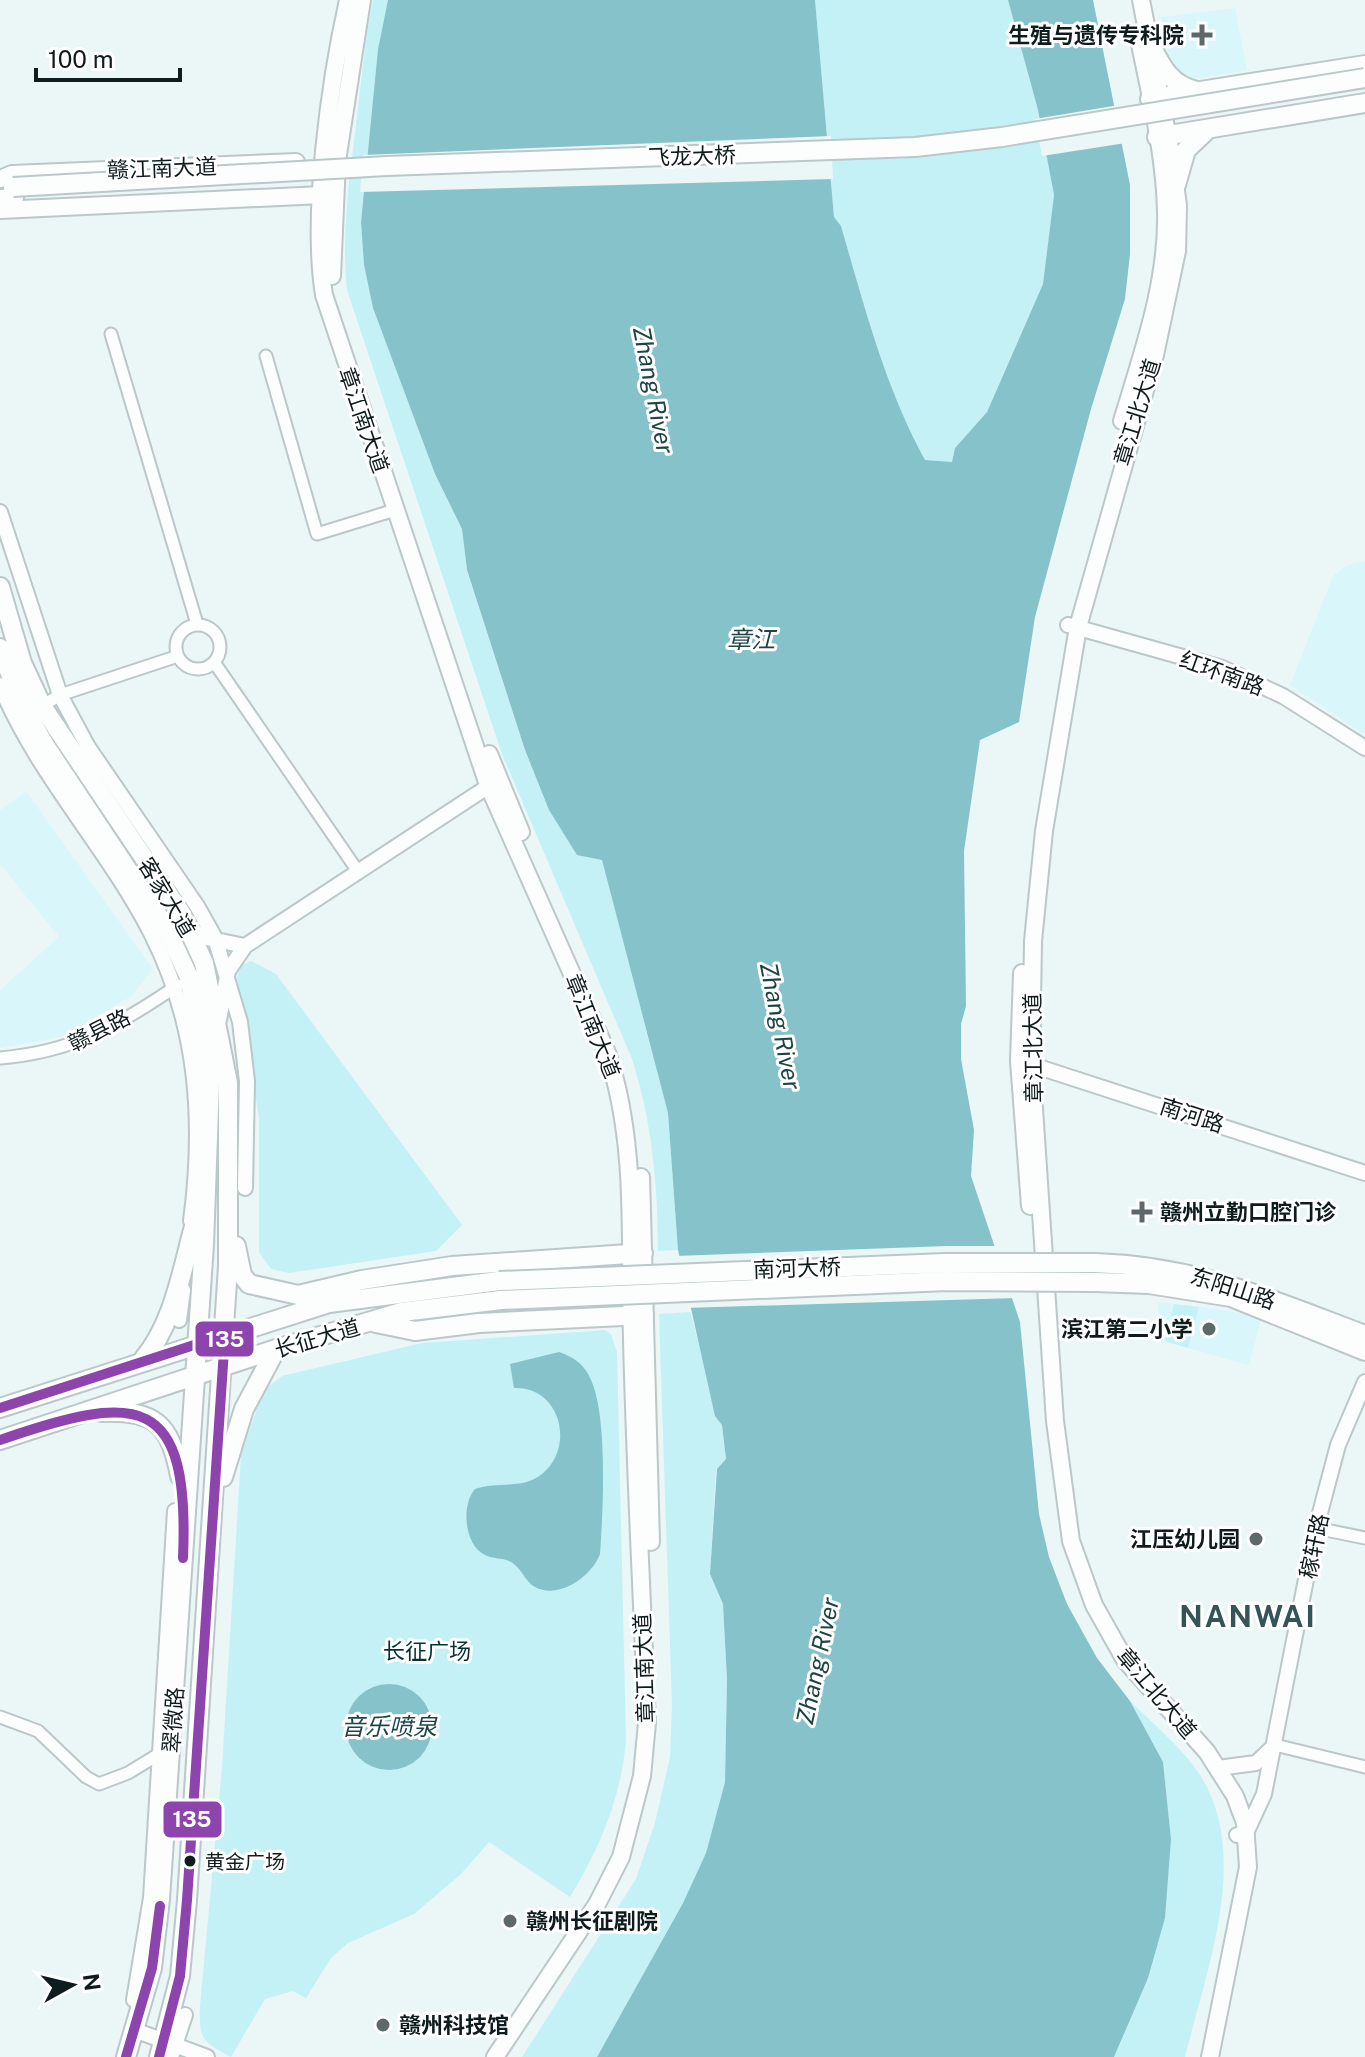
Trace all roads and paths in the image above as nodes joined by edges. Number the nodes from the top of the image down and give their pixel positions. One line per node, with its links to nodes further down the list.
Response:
1 (348, 0): 14 (main road, 章江南大道)
2 (362, 0): 32 (main road, 章江南大道)
3 (1131, 0): 10 (main road, 章江北大道)
4 (1141, 0): 5 (main road, 章江北大道)
5 (1152, 47): 9 (main road); 10 (main road, 章江北大道)
6 (1365, 65): 9 (main road)
7 (1365, 78): 16 (main road, 飞龙大桥, bridge)
8 (1365, 90): 16 (main road, 飞龙大桥)
9 (1200, 92): 10 (main road)
10 (1156, 98): 13 (main road, 章江北大道)
11 (1365, 103): 12 (main road)
12 (1210, 128): 13 (main road); 15 (main road)
13 (1163, 136): 15 (main road, 章江北大道); 24 (main road, 章江北大道)
14 (326, 161): 16 (main road, 赣江南大道); 17 (main road, 章江南大道)
15 (1176, 185): 24 (main road, 章江北大道)
16 (5, 194): 17 (main road)
17 (322, 195): 20 (main road, 章江南大道)
18 (111, 334): 23 (street)
19 (266, 356): 20 (street)
20 (395, 510): 32 (main road, 章江南大道)
21 (0, 512): 29 (street)
22 (0, 587): 30 (main road, 客家大道)
23 (197, 624): 26 (street); 27 (street)
24 (1073, 626): 31 (street, 红环南路); 41 (main road, 章江北大道)
25 (0, 648): 30 (main road, 客家大道)
26 (178, 656): 27 (street); 29 (street)
27 (214, 662): 33 (street)
28 (0, 685): 30 (street)
29 (60, 695): 30 (street); 35 (street)
30 (20, 713): 34 (main road, 客家大道); 38 (main road, 客家大道)
31 (1365, 748)
32 (494, 783): 33 (street); 46 (main road, 章江南大道)
33 (357, 870): 36 (street)
34 (188, 928): 35 (street); 39 (main road, 客家大道)
35 (215, 941): 36 (street); 37 (street)
36 (245, 946): 37 (street)
37 (227, 976): 39 (street); 44 (street)
38 (181, 983): 40 (street, 赣县路); 43 (main road, 客家大道); 45 (street)
39 (219, 1023): 44 (main road, 客家大道)
40 (0, 1058)
41 (1025, 1063): 42 (street, 南河路); 78 (main road, 章江北大道); 79 (main road, 章江北大道)
42 (1365, 1173)
43 (207, 1184): 45 (main road); 60 (main road, 客家大道)
44 (237, 1188): 51 (main road); 58 (main road, 客家大道)
45 (189, 1239): 56 (street); 63 (main road)
46 (637, 1254): 48 (main road); 55 (main road, 章江南大道); 86 (main road, 章江南大道)
47 (1095, 1263): 49 (main road, 南河大桥, bridge); 59 (main road, 东阳山路)
48 (370, 1279): 51 (main road); 52 (main road)
49 (499, 1281): 52 (main road, 长征大道)
50 (1095, 1282): 53 (main road, 南河大桥, bridge); 62 (main road, 东阳山路)
51 (334, 1286): 54 (main road)
52 (412, 1291): 54 (main road, 长征大道)
53 (501, 1300): 57 (main road, 长征大道)
54 (310, 1309): 58 (main road, 长征大道)
55 (644, 1315): 57 (main road); 87 (main road, 章江南大道)
56 (179, 1320)
57 (373, 1323): 61 (main road, 长征大道)
58 (225, 1335): 60 (main road, 长征大道); 64 (main road, 翠微路)
59 (1365, 1335)
60 (196, 1344): 63 (main road, 长征大道); 65 (main road, 客家大道)
61 (276, 1349): 64 (main road, 长征大道); 70 (main road)
62 (1365, 1351)
63 (142, 1361): 67 (main road, 长征大道)
64 (223, 1367): 65 (main road, 长征大道); 70 (main road, 翠微路)
65 (193, 1377): 68 (main road, 长征大道); 71 (main road, 翠微路)
66 (1365, 1382): 72 (street, 稼轩路)
67 (0, 1408)
68 (82, 1413): 69 (main road, 长征大道); 71 (main road)
69 (0, 1440)
70 (213, 1506): 82 (main road, 翠微路)
71 (180, 1510): 76 (main road, 翠微路)
72 (1316, 1528): 73 (street); 75 (street, 稼轩路)
73 (1365, 1538)
74 (0, 1717): 76 (street)
75 (1275, 1745): 77 (street); 78 (street); 79 (street, 稼轩路)
76 (165, 1750): 81 (main road, 翠微路); 83 (street)
77 (1365, 1767)
78 (1218, 1768): 79 (main road, 章江北大道)
79 (1242, 1834): 88 (main road, 章江北大道); 89 (main road, 章江北大道)
80 (185, 2015): 82 (street)
81 (137, 2031): 82 (street); 84 (main road, 翠微路)
82 (168, 2050): 85 (street)
83 (117, 2057)
84 (126, 2057)
85 (207, 2057)
86 (495, 2057)
87 (504, 2057)
88 (1202, 2057)
89 (1210, 2057)

